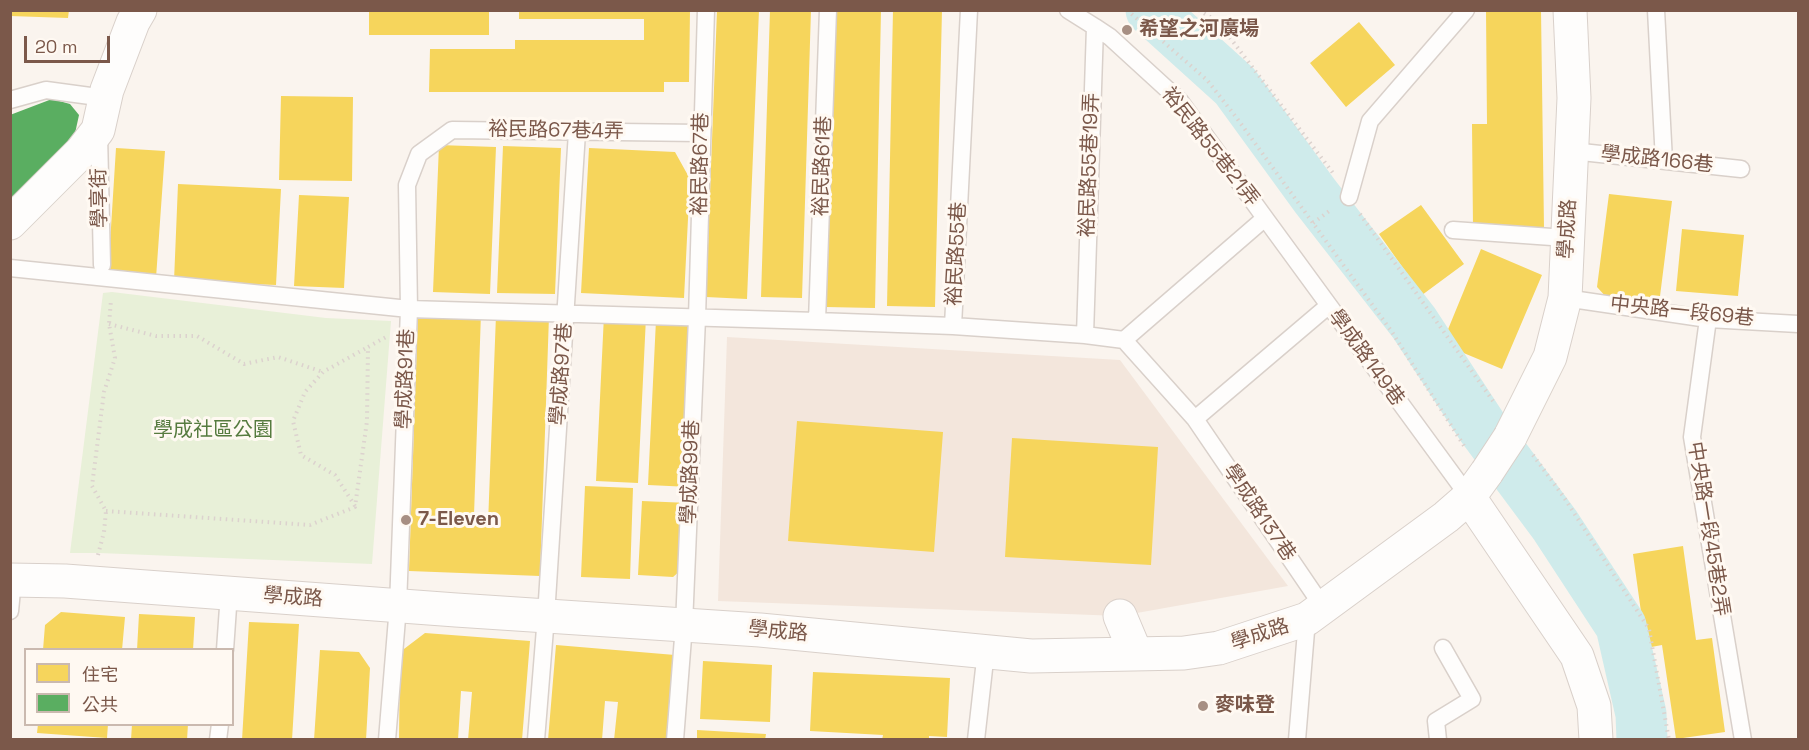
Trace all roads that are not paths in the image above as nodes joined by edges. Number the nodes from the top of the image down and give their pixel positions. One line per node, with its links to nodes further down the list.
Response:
1 (140, 10): 10 (street, 學享街)
2 (706, 10): 14 (lane, 裕民路67巷)
3 (828, 10): 32 (lane, 裕民路61巷)
4 (969, 10): 34 (lane, 裕民路55巷)
5 (1068, 10): 9 (lane)
6 (1466, 10): 19 (lane)
7 (1569, 10): 15 (street, 學成路)
8 (1656, 10): 17 (lane)
9 (1095, 27): 20 (lane, 裕民路55巷21弄); 35 (lane, 裕民路55巷19弄)
10 (105, 98): 11 (lane); 12 (street, 學享街)
11 (10, 100)
12 (98, 130): 21 (street, 學享街); 25 (lane, 學享街)
13 (577, 132): 14 (lane, 裕民路67巷4弄); 16 (lane, 裕民路67巷4弄); 28 (lane, 學成路97巷)
14 (701, 133): 30 (lane, 裕民路67巷)
15 (1572, 151): 17 (lane, 學成路166巷); 23 (street, 學成路)
16 (419, 154): 29 (lane, 學成路91巷)
17 (1664, 161): 18 (lane, 學成路166巷)
18 (1741, 170)
19 (1349, 197)
20 (1264, 218): 27 (lane, 學成路149巷); 36 (lane, 裕民路55巷21弄)
21 (10, 223)
22 (1454, 230): 23 (lane)
23 (1566, 238): 26 (street, 學成路)
24 (10, 268): 25 (lane)
25 (105, 272): 29 (lane)
26 (1565, 298): 31 (lane, 中央路一段69巷); 38 (street, 學成路, bridge)
27 (1328, 306): 37 (lane); 38 (lane, 學成路149巷)
28 (566, 314): 29 (lane); 30 (lane); 43 (lane, 學成路97巷)
29 (408, 317): 41 (lane, 學成路91巷)
30 (697, 318): 32 (lane); 45 (lane, 學成路99巷)
31 (1708, 319): 33 (lane, 中央路一段69巷); 57 (lane, 中央路一段45巷2弄)
32 (817, 321): 34 (lane)
33 (1798, 324)
34 (953, 327): 35 (lane, 裕民路55巷)
35 (1085, 335): 36 (lane, 裕民路55巷)
36 (1124, 340): 37 (lane, 學成路137巷)
37 (1195, 419): 42 (lane, 學成路137巷)
38 (1478, 485): 42 (street, 學成路); 56 (street)
39 (11, 590): 40 (street, 學成路)
40 (229, 593): 41 (street, 學成路); 46 (lane)
41 (398, 606): 43 (street, 學成路); 50 (lane, 學成路91巷)
42 (1315, 613): 49 (street, 學成路); 54 (lane)
43 (546, 616): 45 (street, 學成路); 51 (lane, 學成路97巷)
44 (1120, 616): 49 (street)
45 (684, 626): 48 (street, 學成路); 52 (lane, 學成路99巷)
46 (225, 648)
47 (1443, 648): 55 (lane)
48 (986, 651): 49 (street, 學成路); 53 (lane)
49 (1136, 654)
50 (387, 740)
51 (536, 740)
52 (675, 740)
53 (976, 740)
54 (1297, 740)
55 (1438, 740)
56 (1596, 740)
57 (1743, 740)

